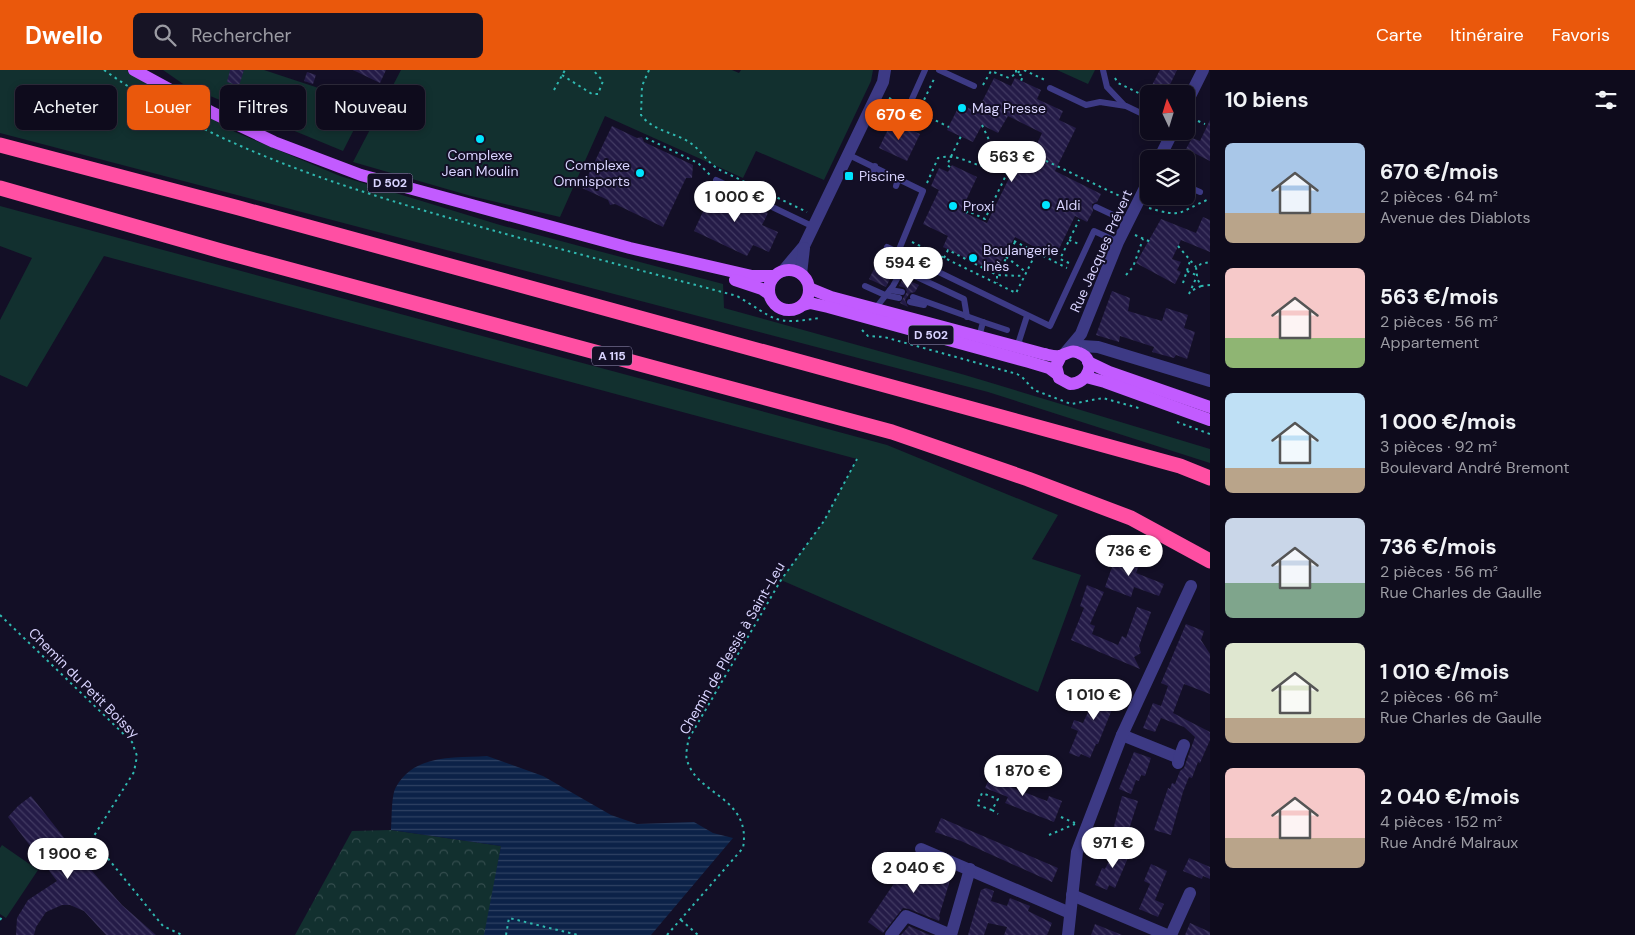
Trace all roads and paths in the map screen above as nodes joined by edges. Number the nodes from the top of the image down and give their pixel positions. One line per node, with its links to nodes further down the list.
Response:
1 (104, 70): 101 (path)
2 (134, 70): 17 (main road, D 502)
3 (141, 70): 18 (main road, D 502)
4 (565, 70): 14 (path)
5 (593, 70): 14 (path)
6 (649, 70): 59 (path)
7 (925, 70): 25 (lane)
8 (939, 70): 19 (lane); 28 (path)
9 (1023, 70): 13 (path); 21 (path)
10 (1104, 70): 26 (lane)
11 (1204, 70): 20 (street)
12 (886, 71): 23 (street)
13 (1016, 71): 16 (path); 19 (path)
14 (562, 75): 22 (path)
15 (1114, 75): 24 (path)
16 (1021, 81)
17 (160, 85)
18 (161, 85)
19 (974, 86)
20 (1195, 87)
21 (1052, 89): 26 (lane)
22 (554, 90)
23 (878, 93): 28 (path); 39 (street)
24 (1140, 94)
25 (912, 99)
26 (1125, 106): 29 (lane)
27 (210, 110): 68 (main road, D 502)
28 (918, 113): 33 (path); 34 (path)
29 (1140, 113)
30 (1195, 120): 31 (path)
31 (1205, 124)
32 (982, 125): 42 (path)
33 (949, 126)
34 (910, 129)
35 (961, 136): 40 (path)
36 (646, 138): 47 (path)
37 (0, 145): 118 (highway)
38 (1032, 154): 42 (path)
39 (849, 155): 43 (lane); 59 (street)
40 (951, 156): 42 (path); 44 (path); 51 (path)
41 (1040, 158): 55 (path)
42 (1010, 165): 57 (path)
43 (875, 166): 45 (lane); 46 (lane)
44 (950, 167)
45 (872, 175)
46 (899, 178): 48 (lane); 51 (lane)
47 (716, 180): 59 (lane)
48 (896, 186)
49 (0, 188): 119 (highway, A 115)
50 (1195, 190): 52 (lane)
51 (923, 191): 61 (lane)
52 (1200, 192)
53 (1140, 198): 55 (street, Rue Jacques Prévert)
54 (1207, 200): 55 (path)
55 (1137, 204): 60 (street, Rue Jacques Prévert)
56 (1096, 208): 60 (lane)
57 (966, 214)
58 (1078, 220): 76 (path)
59 (816, 223): 65 (street)
60 (1126, 226): 62 (path); 63 (street, Rue Jacques Prévert)
61 (904, 237): 69 (lane); 72 (path)
62 (1143, 239): 64 (path); 82 (path)
63 (1118, 242): 76 (lane); 107 (street, Rue Jacques Prévert)
64 (1151, 242)
65 (804, 246): 79 (street); 80 (street)
66 (1178, 246): 73 (path)
67 (887, 247): 69 (lane)
68 (630, 248): 79 (main road, D 502); 93 (main road, D 502)
69 (898, 252): 99 (lane)
70 (1036, 253): 71 (path); 76 (path); 78 (path)
71 (1006, 257): 78 (path); 81 (path)
72 (944, 258): 81 (path); 86 (path)
73 (1190, 261): 75 (path); 77 (path)
74 (1210, 262): 75 (path)
75 (1196, 267): 84 (path)
76 (1077, 269): 99 (lane)
77 (1187, 271): 84 (path); 85 (path)
78 (1026, 272): 83 (path)
79 (779, 274): 80 (main road); 93 (main road)
80 (801, 274): 90 (main road)
81 (997, 275): 83 (path); 86 (path)
82 (1126, 275)
83 (1024, 276): 86 (path)
84 (1197, 277): 89 (path); 91 (path)
85 (1183, 282)
86 (997, 283)
87 (1210, 285): 89 (path)
88 (865, 286): 92 (lane)
89 (1201, 286): 91 (path)
90 (809, 288): 97 (main road); 98 (main road, D 502)
91 (1191, 291): 94 (path)
92 (888, 292): 95 (lane); 98 (lane); 100 (lane)
93 (769, 294): 97 (main road)
94 (1189, 294)
95 (901, 295)
96 (912, 300): 100 (lane)
97 (803, 305): 109 (main road, D 502)
98 (876, 309): 105 (main road, D 502)
99 (1027, 316): 106 (lane)
100 (966, 317): 102 (lane)
101 (825, 319)
102 (983, 322): 104 (lane); 105 (lane)
103 (861, 329): 113 (path)
104 (1007, 330)
105 (979, 337): 106 (main road, D 502)
106 (1022, 348): 108 (main road, D 502)
107 (1084, 350): 108 (street, Rue Jacques Prévert); 108 (main road); 110 (main road); 111 (street); 112 (main road)
108 (1063, 354): 109 (main road)
109 (1057, 374): 110 (main road)
110 (1086, 377): 115 (main road)
111 (1210, 381)
112 (1210, 407)
113 (1148, 411)
114 (1172, 419): 116 (path)
115 (1210, 420)
116 (1210, 434)
117 (857, 459): 135 (path, Chemin de Plessis à Saint-Leu)
118 (1210, 478)
119 (1210, 560)
120 (1191, 586): 122 (street)
121 (0, 615): 137 (path, Chemin du Petit Boissy)
122 (1122, 735): 123 (street); 127 (street)
123 (1184, 745)
124 (992, 810): 124 (path); 125 (path)
125 (998, 814)
126 (1061, 817): 127 (path)
127 (1081, 826): 128 (path); 132 (street)
128 (1049, 835)
129 (921, 849): 130 (street)
130 (970, 869): 133 (street); 143 (street)
131 (1190, 893): 145 (street)
132 (1072, 895): 133 (street); 145 (street)
133 (1070, 913): 144 (street)
134 (2, 916): 136 (path)
135 (681, 919): 140 (path, Chemin de Plessis à Saint-Leu); 141 (path)
136 (0, 920)
137 (182, 935)
138 (506, 935): 139 (path)
139 (578, 935)
140 (667, 935)
141 (698, 935)
142 (892, 935): 143 (street)
143 (951, 935)
144 (1068, 935)
145 (1169, 935)

